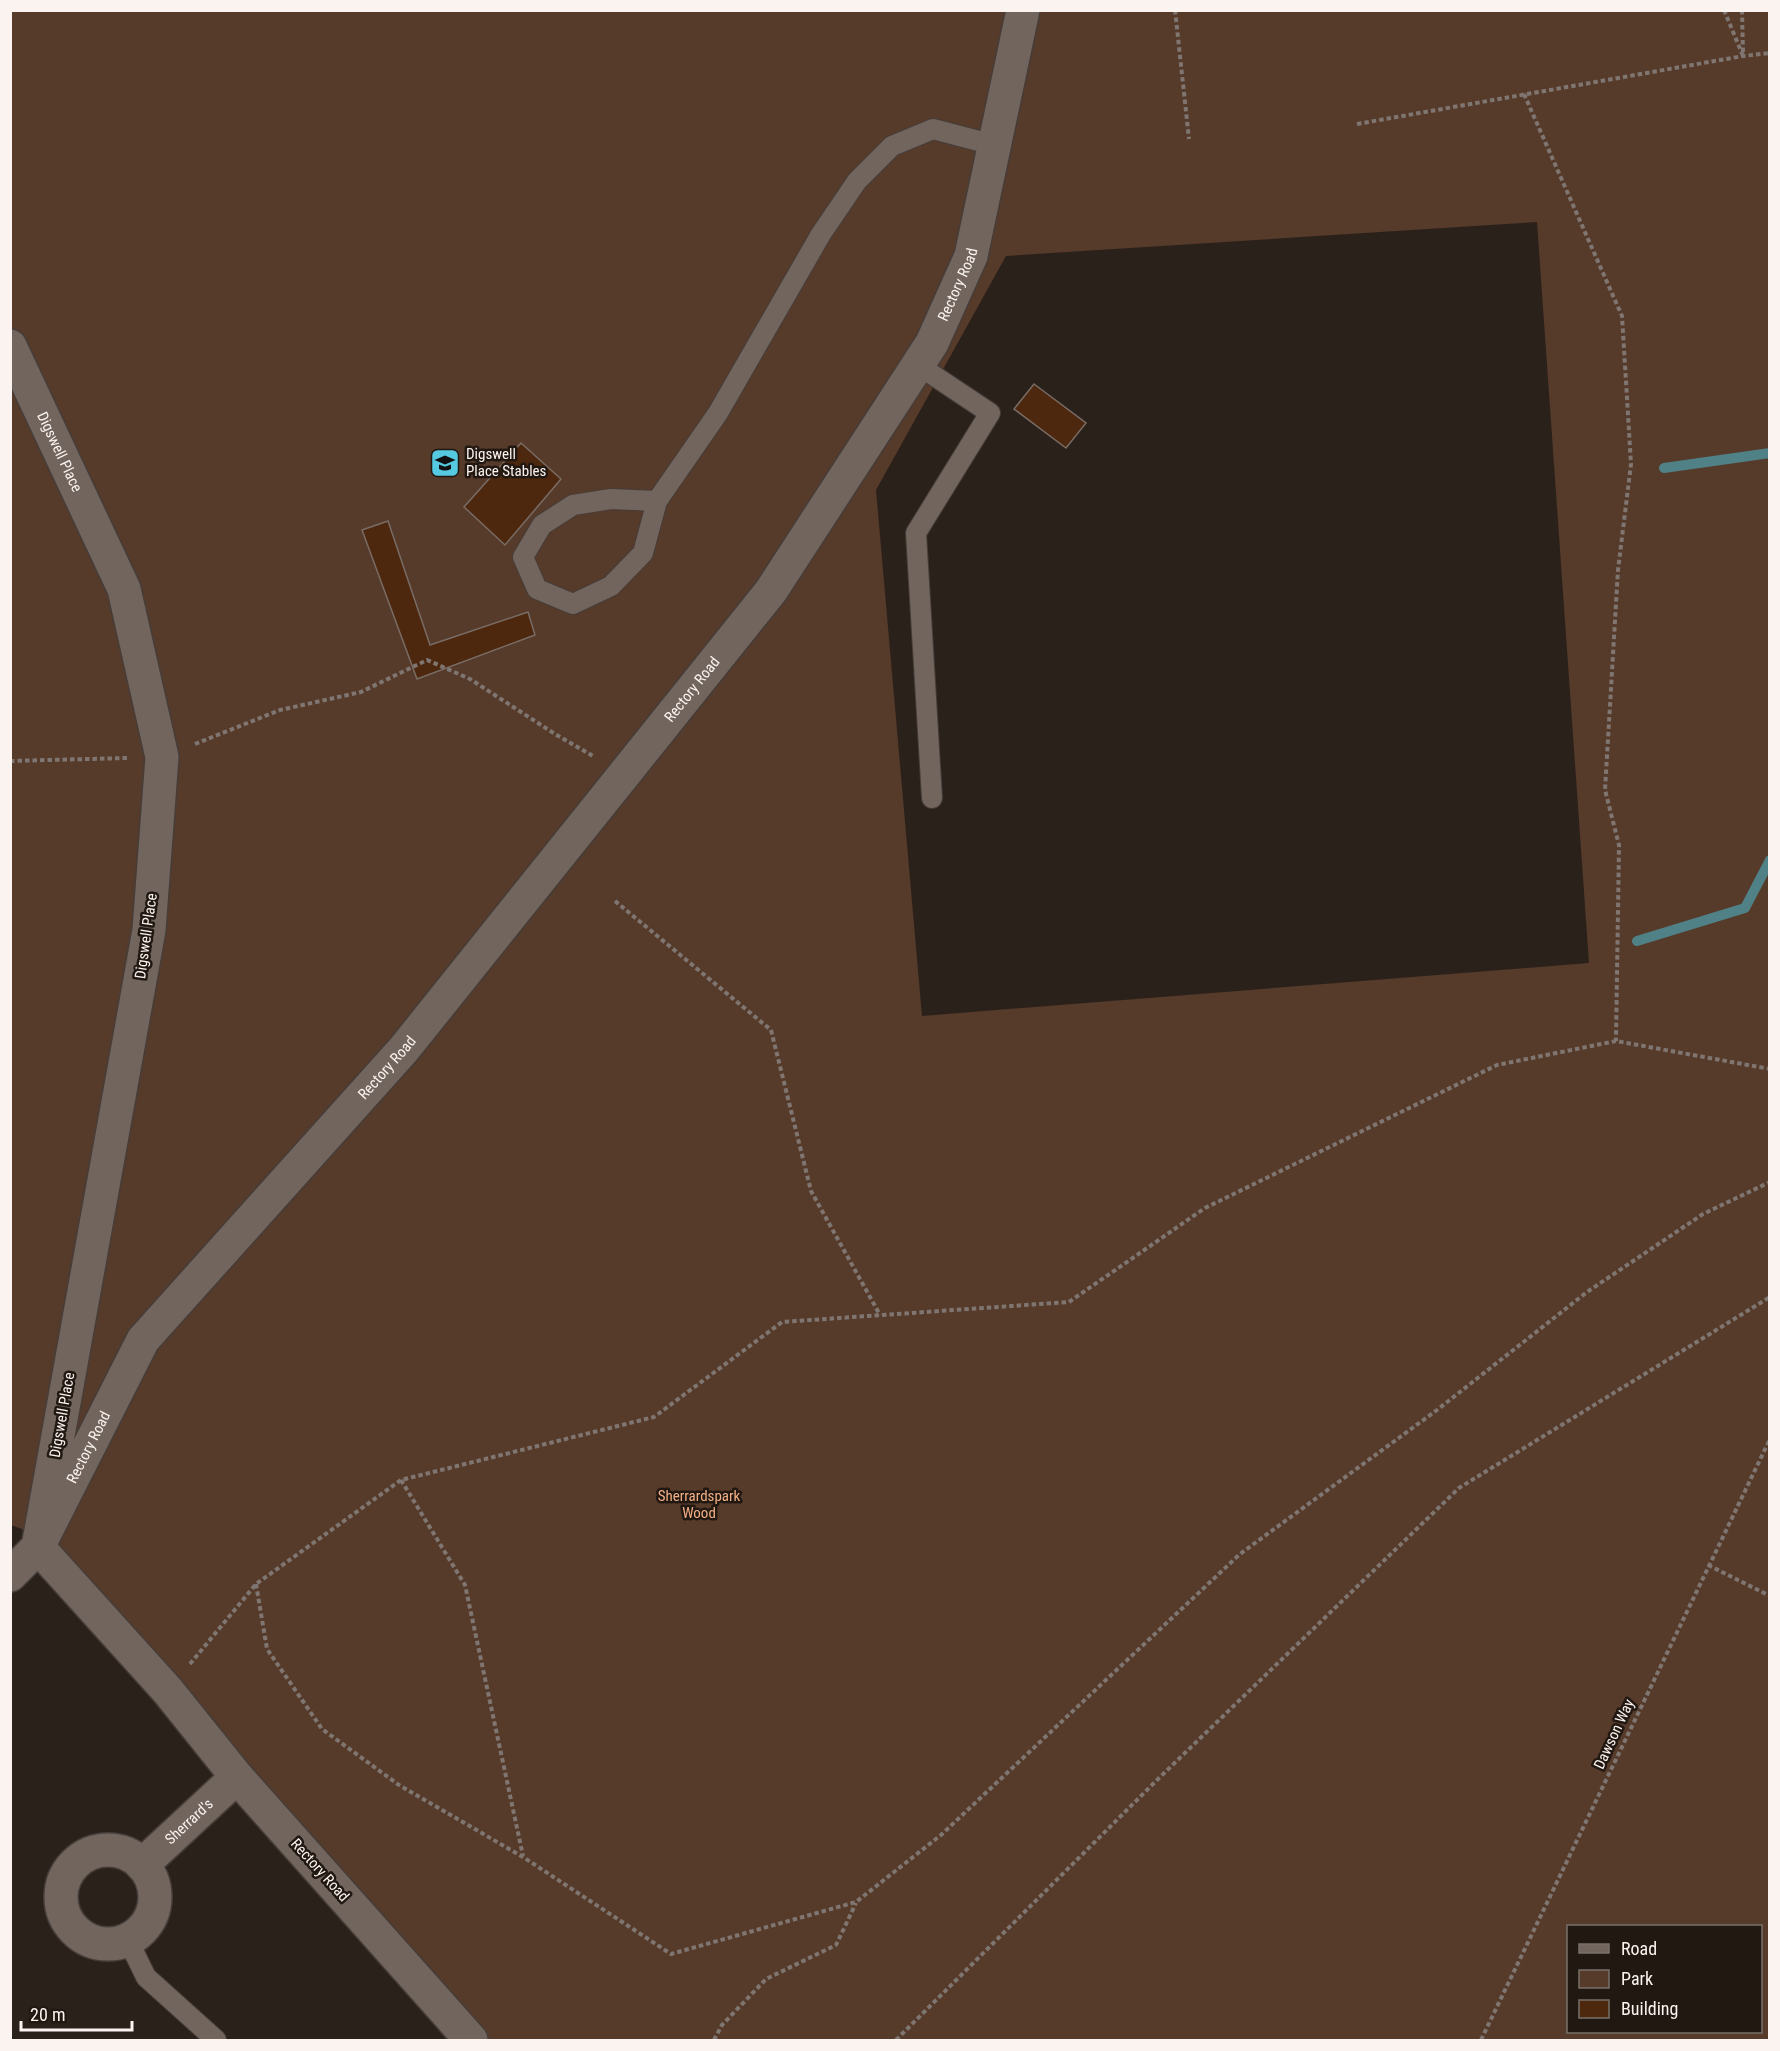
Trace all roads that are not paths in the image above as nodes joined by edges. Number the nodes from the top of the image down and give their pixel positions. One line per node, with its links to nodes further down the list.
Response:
1 (1023, 10): 2 (street, Rectory Road)
2 (994, 145): 4 (street, Rectory Road); 5 (lane)
3 (10, 346): 7 (street, Digswell Place)
4 (918, 364): 6 (lane); 7 (street, Rectory Road)
5 (657, 501): 5 (lane)
6 (932, 798)
7 (38, 1547): 8 (street); 9 (street, Rectory Road)
8 (10, 1575)
9 (237, 1777): 10 (street, Sherrard's); 13 (street, Rectory Road)
10 (142, 1865): 11 (street); 11 (street)
11 (128, 1940): 12 (lane)
12 (216, 2040)
13 (471, 2040)

